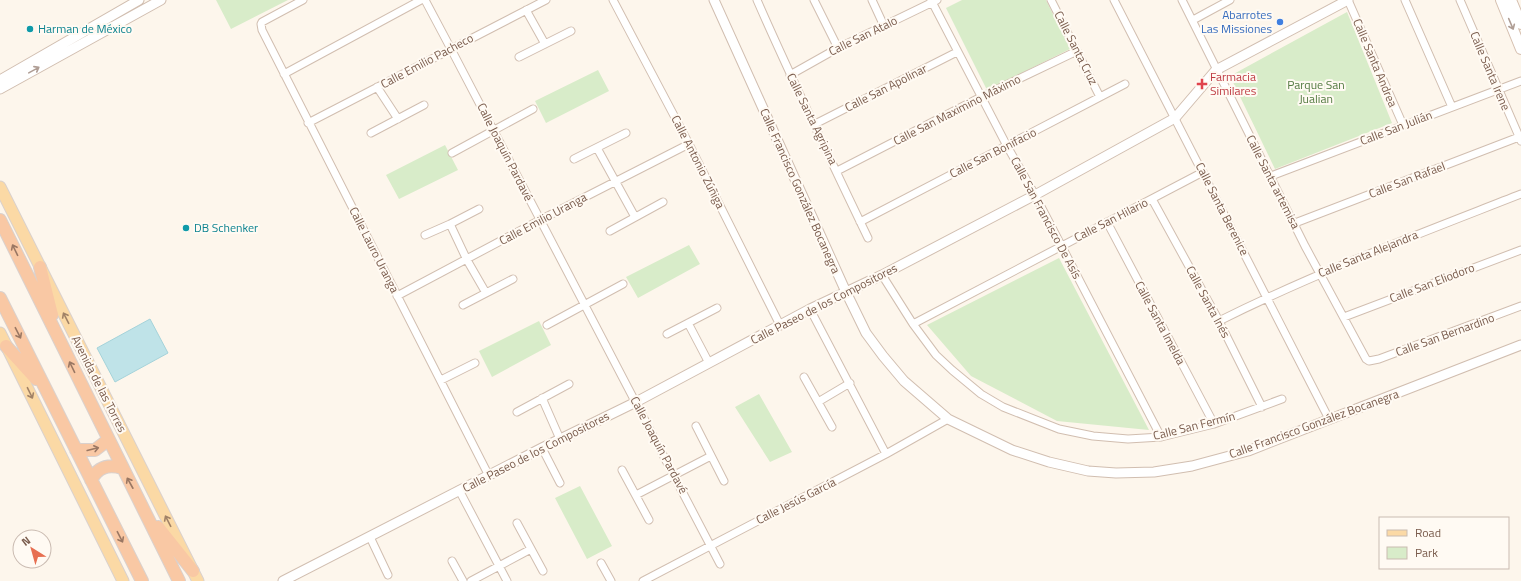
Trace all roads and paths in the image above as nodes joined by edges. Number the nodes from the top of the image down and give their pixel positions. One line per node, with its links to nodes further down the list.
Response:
1 (140, 0): 37 (street)
2 (161, 0): 41 (street, one-way to 2)
3 (303, 0): 35 (street, Calle Lauro Uranga)
4 (421, 0): 35 (street)
5 (425, 0): 30 (street, Calle Joaquín Pardavé)
6 (546, 0): 22 (street, Calle Emilio Pacheco)
7 (613, 0): 57 (street, Calle Antonio Zúñiga)
8 (714, 0): 90 (street, Calle Francisco González Bocanegra)
9 (756, 0): 36 (street, Calle Santa Agripina)
10 (814, 0): 28 (street)
11 (872, 0): 25 (street)
12 (1051, 0): 31 (street, Calle Santa Cruz)
13 (1114, 0): 48 (street, Calle Santa Berenice)
14 (1182, 0): 23 (street, Calle Santa artemisa)
15 (1230, 0): 23 (street)
16 (1348, 0): 34 (street, Calle Paseo de los Compositores); 52 (street, Calle Santa Andrea)
17 (1405, 0): 46 (street)
18 (1460, 0): 42 (street, Calle Santa Irene)
19 (1500, 0): 29 (main road, one-way to 29)
20 (1511, 0): 24 (main road)
21 (933, 1): 25 (street, Calle San Atalo); 32 (street, Calle San Francisco De Asís)
22 (526, 10): 27 (street); 30 (street, Calle Emilio Pacheco)
23 (1192, 20): 34 (street, Calle Santa artemisa)
24 (1521, 24)
25 (884, 26): 28 (street, Calle San Atalo)
26 (571, 31): 27 (street)
27 (545, 44): 33 (street)
28 (838, 48): 36 (street, Calle San Atalo)
29 (1521, 48)
30 (451, 49): 40 (street, Calle Emilio Pacheco); 53 (street, Calle Joaquín Pardavé)
31 (1077, 51): 43 (street, Calle San Maximino Máximo); 44 (street, Calle Santa Cruz)
32 (957, 52): 43 (street, Calle San Francisco De Asís); 51 (street, Calle San Apolinar)
33 (519, 57)
34 (1216, 70): 48 (street, Calle Paseo de los Compositores); 64 (street, Calle Santa artemisa)
35 (284, 74): 50 (street, Calle Lauro Uranga)
36 (790, 74): 51 (street, Calle Santa Agripina)
37 (0, 80)
38 (1521, 81): 42 (street, Calle San Julián)
39 (1125, 84): 44 (street, Calle San Bonifacio)
40 (377, 87): 49 (street); 50 (street, Calle Emilio Pacheco)
41 (0, 89)
42 (1498, 90): 46 (street, Calle San Julián); 56 (street, Calle Santa Irene)
43 (981, 97): 58 (street, Calle San Francisco De Asís); 62 (street, Calle San Maximino Máximo)
44 (1100, 97): 58 (street, Calle San Bonifacio)
45 (424, 105): 49 (street)
46 (1452, 107): 52 (street, Calle San Julián)
47 (533, 109): 53 (street)
48 (1175, 118): 63 (street, Calle Santa Berenice); 68 (street, Calle Paseo de los Compositores)
49 (398, 119): 54 (street)
50 (308, 123): 92 (street, Calle Lauro Uranga)
51 (815, 124): 62 (street, Calle Santa Agripina)
52 (1403, 125): 64 (street, Calle San Julián)
53 (493, 131): 60 (street); 74 (street, Calle Joaquín Pardavé)
54 (371, 133)
55 (626, 133): 59 (street)
56 (1520, 139): 77 (street, Calle San Rafael)
57 (689, 144): 65 (street, Calle Emilio Uranga); 105 (street, Calle Antonio Zúñiga)
58 (1007, 146): 68 (street, Calle San Francisco De Asís); 75 (street, Calle San Bonifacio)
59 (597, 148): 61 (street); 65 (street)
60 (452, 153)
61 (574, 159)
62 (837, 171): 75 (street, Calle Santa Agripina)
63 (1203, 172): 69 (street, Calle San Hilario); 93 (street, Calle Santa Berenice)
64 (1271, 176): 77 (street, Calle Santa artemisa)
65 (616, 182): 72 (street); 74 (street, Calle Emilio Uranga)
66 (0, 187): 85 (main road, Avenida de las Torres)
67 (1521, 194): 86 (street, Calle Santa Alejandra)
68 (1035, 195): 82 (street, Calle San Francisco De Asís); 87 (street, Calle Paseo de los Compositores)
69 (1152, 199): 76 (street, Calle San Hilario); 101 (street, Calle Santa Inés)
70 (663, 202): 72 (street)
71 (479, 209): 78 (street)
72 (635, 217): 79 (street)
73 (0, 220): 108 (highway, Avenida de las Torres, one-way to 73)
74 (540, 220): 84 (street, Calle Emilio Uranga); 96 (street, Calle Joaquín Pardavé)
75 (860, 222): 81 (street, Calle Santa Agripina)
76 (1108, 222): 82 (street, Calle San Hilario); 126 (street, Calle Santa Imelda)
77 (1295, 223): 86 (street, Calle Santa artemisa)
78 (450, 224): 80 (street); 84 (street)
79 (610, 231)
80 (425, 235)
81 (868, 238)
82 (1061, 246): 103 (street, Calle San Hilario); 129 (street, Calle San Francisco De Asís)
83 (1521, 250): 100 (street, Calle San Eliodoro)
84 (467, 260): 91 (street); 92 (street, Calle Emilio Uranga)
85 (40, 268): 108 (highway); 157 (main road, Avenida de las Torres, one-way to 85)
86 (1320, 273): 93 (street, Calle Santa Alejandra); 100 (street, Calle Santa artemisa)
87 (882, 274): 90 (street, Calle Paseo de los Compositores); 103 (street, Calle San Fermín)
88 (514, 279): 91 (street)
89 (623, 284): 96 (street)
90 (846, 292): 99 (street, Calle Paseo de los Compositores); 124 (street, Calle Francisco González Bocanegra)
91 (486, 293): 95 (street)
92 (397, 296): 114 (street, Calle Lauro Uranga)
93 (1267, 297): 101 (street, Calle Santa Alejandra); 125 (street, Calle Santa Berenice)
94 (0, 298): 117 (highway, one-way to 117)
95 (463, 305)
96 (585, 305): 104 (street); 120 (street, Calle Joaquín Pardavé)
97 (1521, 306): 110 (street, Calle San Bernardino)
98 (717, 308): 102 (street)
99 (810, 310): 105 (street, Calle Paseo de los Compositores); 115 (street)
100 (1344, 317): 110 (street, Calle Santa artemisa)
101 (1218, 321): 122 (street, Calle Santa Inés)
102 (688, 323): 106 (street); 111 (street)
103 (912, 324): 129 (street, Calle San Fermín)
104 (547, 325)
105 (780, 326): 111 (street, Calle Paseo de los Compositores)
106 (666, 334)
107 (2, 337): 117 (highway); 160 (main road, one-way to 160)
108 (57, 338): 131 (highway, Avenida de las Torres, one-way to 108)
109 (1521, 345): 125 (street, Calle Francisco González Bocanegra)
110 (1369, 362)
111 (709, 363): 120 (street, Calle Paseo de los Compositores)
112 (475, 364): 114 (street)
113 (804, 377): 121 (street)
114 (441, 380): 139 (street, Calle Lauro Uranga)
115 (850, 383): 121 (street); 134 (street)
116 (569, 384): 118 (street)
117 (48, 393): 133 (highway)
118 (542, 398): 123 (street); 130 (street)
119 (1282, 399): 122 (street, Calle San Fermín)
120 (636, 402): 130 (street, Calle Paseo de los Compositores); 138 (street, Calle Joaquín Pardavé)
121 (818, 402): 128 (street)
122 (1262, 407): 126 (street, Calle San Fermín)
123 (517, 412)
124 (948, 419): 125 (street, Calle Francisco González Bocanegra); 134 (street, Calle Jesús García)
125 (1328, 419)
126 (1214, 424): 129 (street, Calle San Fermín)
127 (696, 426): 135 (street)
128 (832, 427)
129 (1162, 437)
130 (560, 439): 132 (street, Calle Paseo de los Compositores)
131 (108, 440): 133 (highway, one-way to 131); 136 (highway, Avenida de las Torres)
132 (542, 448): 139 (street, Calle Paseo de los Compositores); 141 (street)
133 (76, 450): 140 (highway)
134 (886, 454): 149 (street, Calle Jesús García)
135 (711, 456): 138 (street); 142 (street)
136 (122, 468): 140 (highway); 145 (highway, Avenida de las Torres, one-way to 136)
137 (622, 470): 144 (street)
138 (674, 475): 144 (street); 149 (street, Calle Joaquín Pardavé)
139 (489, 476): 143 (street, Calle Paseo de los Compositores)
140 (91, 480): 158 (highway, one-way to 158)
141 (560, 482)
142 (724, 482)
143 (459, 490): 148 (street, Calle Paseo de los Compositores); 154 (street)
144 (636, 495): 146 (street)
145 (145, 511): 157 (highway); 161 (highway, Avenida de las Torres)
146 (649, 520)
147 (518, 523): 150 (street)
148 (370, 537): 156 (street); 159 (street, Calle Paseo de los Compositores)
149 (710, 545): 153 (street, Calle Joaquín Pardavé); 166 (street, Calle Jesús García)
150 (531, 549): 154 (street); 155 (street)
151 (452, 560): 162 (street)
152 (601, 562): 165 (street)
153 (720, 564)
154 (500, 566): 163 (street); 164 (street)
155 (543, 571)
156 (388, 575)
157 (196, 576)
158 (141, 578)
159 (286, 580)
160 (123, 581)
161 (179, 581)
162 (463, 581)
163 (471, 581)
164 (508, 581)
165 (611, 581)
166 (643, 581)

